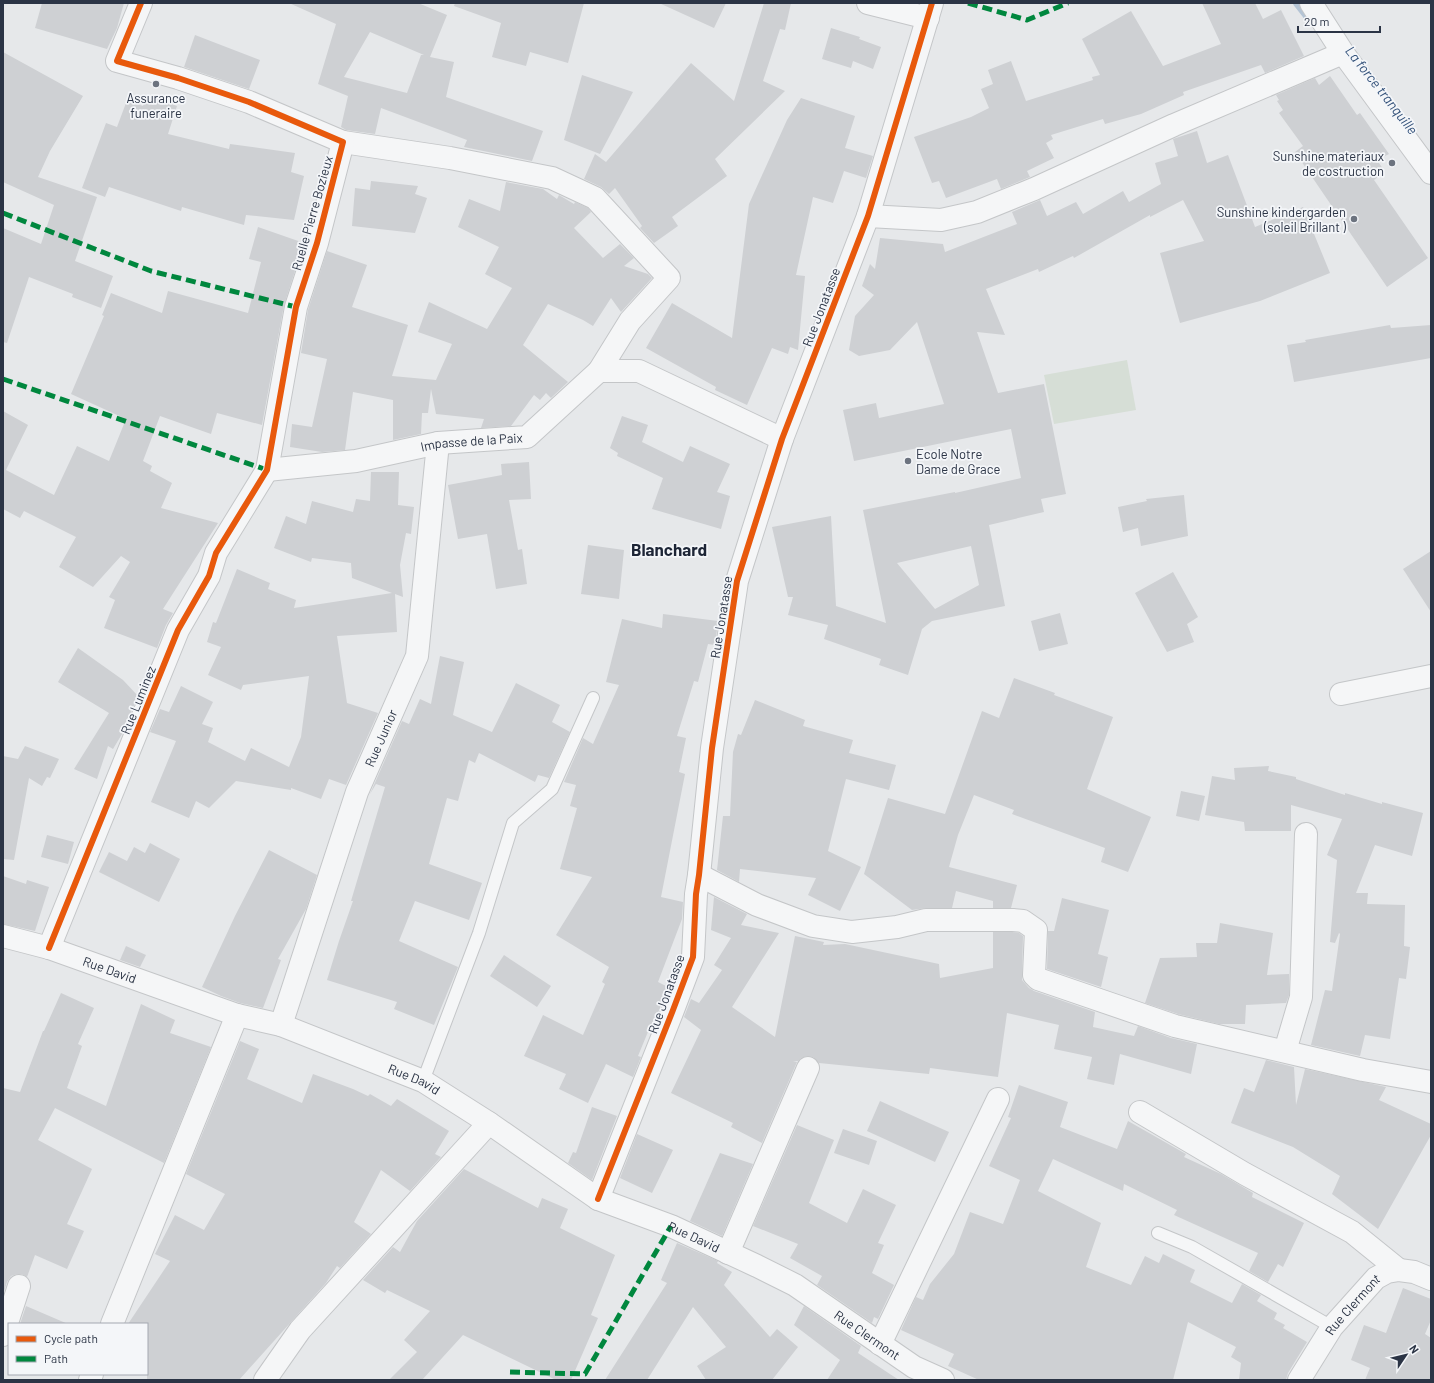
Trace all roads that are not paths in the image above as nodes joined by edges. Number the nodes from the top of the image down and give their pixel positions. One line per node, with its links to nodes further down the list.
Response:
1 (141, 3): 6 (street, Ruelle Pierre Bozieux)
2 (868, 3): 4 (street)
3 (1311, 3): 5 (street)
4 (930, 11): 8 (street, Rue Jonatasse)
5 (1343, 53): 7 (street); 8 (street)
6 (343, 142): 9 (street, Impasse de la Paix); 12 (street, Ruelle Pierre Bozieux)
7 (1431, 173)
8 (868, 216): 10 (street, Rue Jonatasse)
9 (599, 371): 10 (street); 11 (street, Impasse de la Paix)
10 (782, 439): 17 (street, Rue Jonatasse)
11 (438, 443): 12 (street, Impasse de la Paix); 21 (street, Rue Junior)
12 (267, 470): 19 (street, Rue Luminez)
13 (1431, 676): 14 (street)
14 (1341, 694)
15 (593, 698): 24 (lane)
16 (1306, 834): 22 (street)
17 (699, 875): 22 (street); 29 (street, Rue Jonatasse)
18 (3, 936): 19 (street, Rue David)
19 (49, 948): 20 (street, Rue David)
20 (237, 1015): 21 (street, Rue David); 36 (street)
21 (281, 1025): 24 (street, Rue David)
22 (1284, 1051): 25 (street)
23 (808, 1068): 31 (street)
24 (423, 1081): 28 (street, Rue David)
25 (1431, 1082)
26 (998, 1099): 39 (street)
27 (1140, 1112): 32 (street)
28 (489, 1123): 29 (street, Rue David); 41 (street)
29 (598, 1199): 31 (street, Rue David)
30 (1158, 1232): 37 (lane)
31 (728, 1253): 34 (street, Rue David)
32 (1399, 1270): 33 (street, Rue Clermont); 37 (street, Rue Clermont)
33 (1431, 1279)
34 (795, 1285): 39 (street, Rue Clermont)
35 (19, 1286): 38 (street)
36 (112, 1323)
37 (1332, 1327): 43 (street, Rue Clermont)
38 (3, 1335)
39 (880, 1344): 40 (street, Rue Clermont)
40 (910, 1374): 42 (street, Rue Clermont)
41 (265, 1380)
42 (943, 1380)
43 (1298, 1380)

